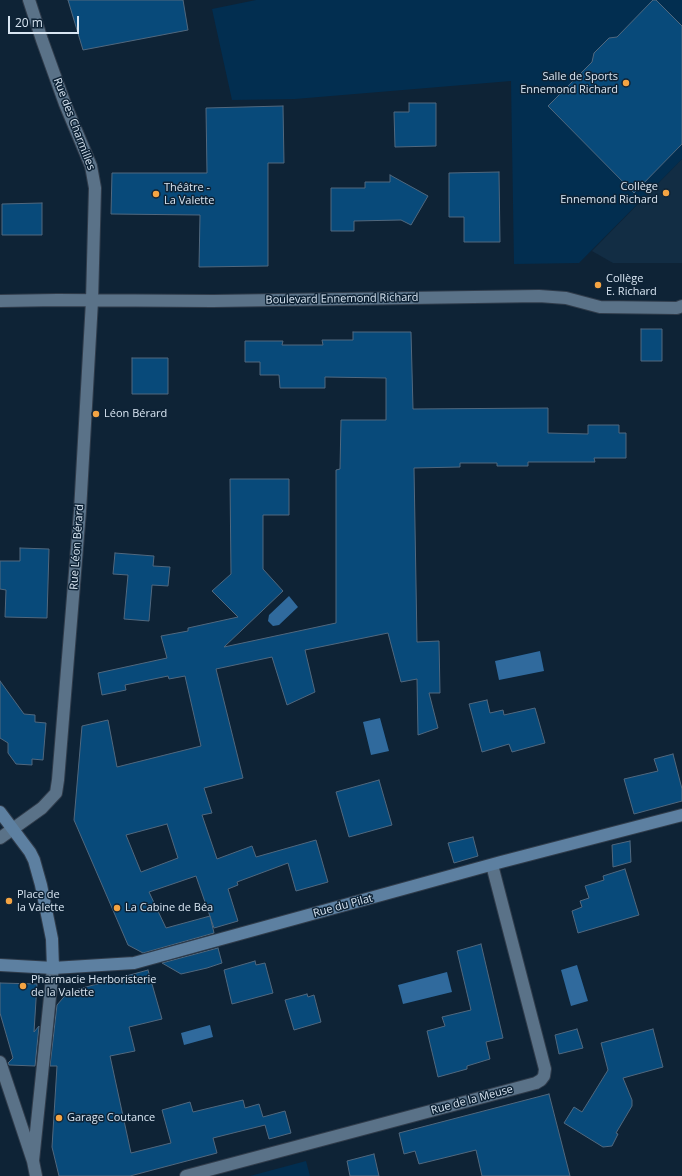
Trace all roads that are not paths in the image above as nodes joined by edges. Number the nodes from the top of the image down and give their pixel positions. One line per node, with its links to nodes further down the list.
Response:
1 (29, 0): 3 (street, Rue des Charmilles)
2 (0, 301): 3 (street, Boulevard Ennemond Richard)
3 (92, 301): 4 (street, Boulevard Ennemond Richard); 7 (street, Rue Léon Bérard)
4 (682, 306)
5 (0, 812): 7 (main road)
6 (682, 815): 9 (main road, Rue du Pilat)
7 (13, 829): 8 (street); 11 (main road)
8 (0, 838)
9 (492, 865): 11 (main road, Rue du Pilat); 15 (street, Rue de la Meuse)
10 (0, 965): 11 (main road, Rue du Pilat)
11 (52, 968): 13 (street)
12 (0, 1062): 13 (street)
13 (33, 1161): 14 (street)
14 (36, 1176)
15 (186, 1176)

